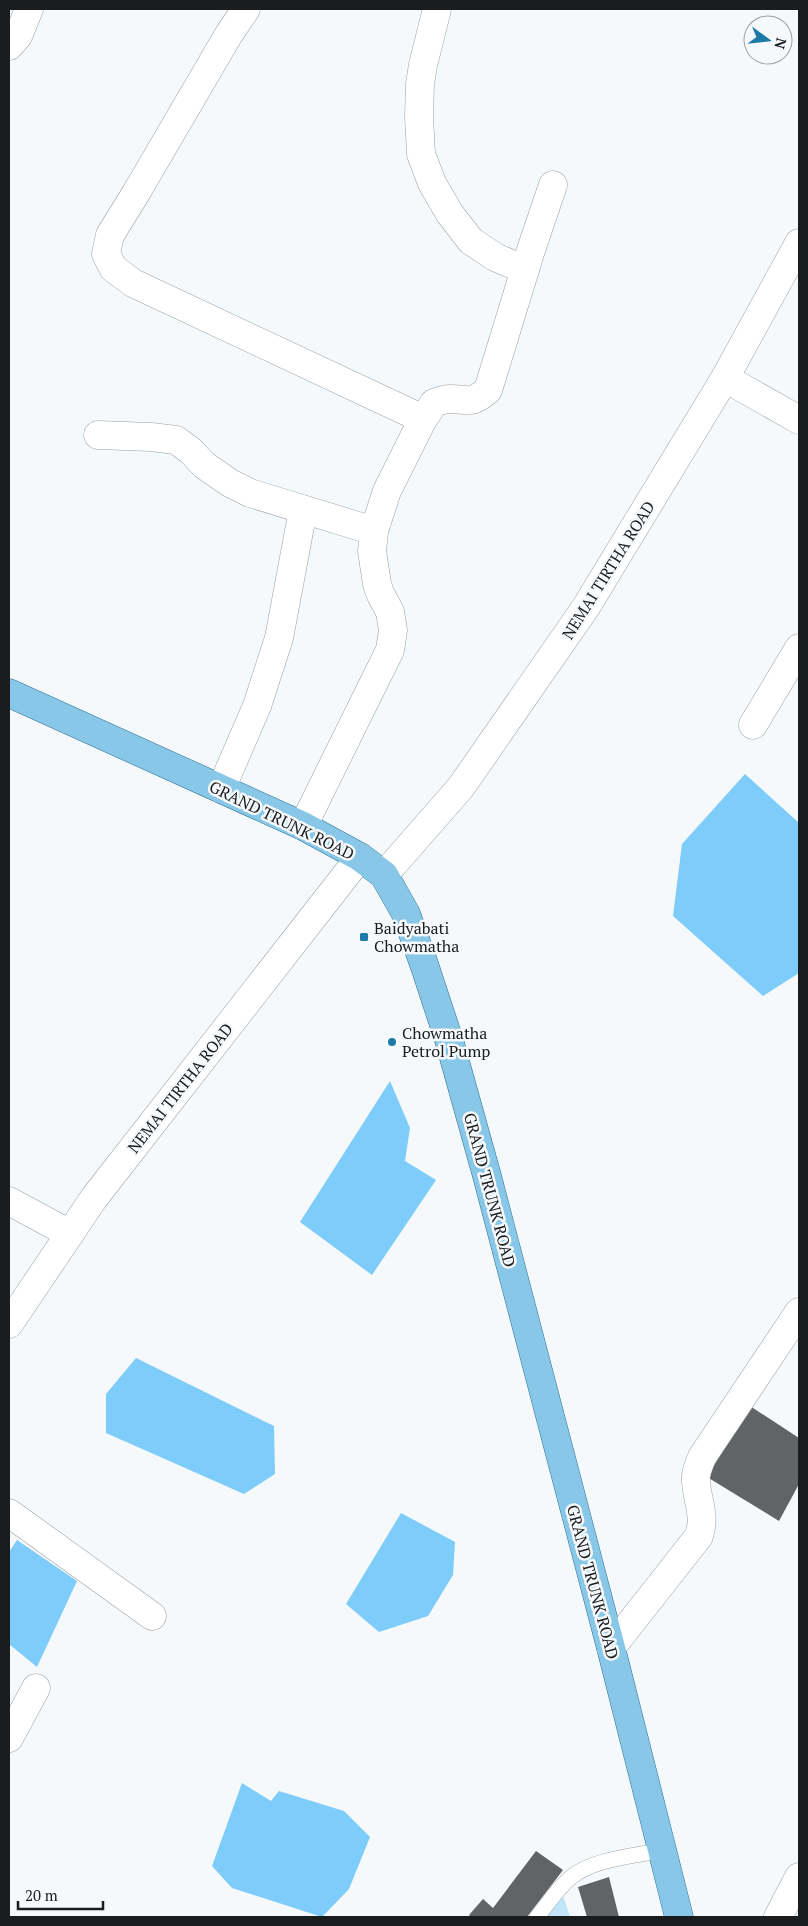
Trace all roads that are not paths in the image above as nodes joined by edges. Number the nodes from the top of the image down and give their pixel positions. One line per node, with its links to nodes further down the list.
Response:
1 (29, 9): 4 (street)
2 (246, 9): 9 (street)
3 (437, 9): 7 (street)
4 (9, 46)
5 (553, 185): 7 (street)
6 (799, 246): 8 (street, NEMAI TIRTHA ROAD)
7 (525, 270): 9 (street)
8 (725, 378): 10 (street); 20 (street, NEMAI TIRTHA ROAD)
9 (423, 420): 13 (street)
10 (799, 420)
11 (98, 435): 12 (street)
12 (303, 510): 13 (street); 17 (street)
13 (374, 531): 18 (street)
14 (799, 648): 16 (street)
15 (9, 694): 17 (main road, GRAND TRUNK ROAD)
16 (753, 725)
17 (221, 789): 18 (main road, GRAND TRUNK ROAD)
18 (303, 826): 19 (main road, GRAND TRUNK ROAD)
19 (360, 857): 20 (main road, GRAND TRUNK ROAD); 22 (street, NEMAI TIRTHA ROAD)
20 (384, 875): 27 (main road, GRAND TRUNK ROAD)
21 (9, 1201): 22 (street)
22 (70, 1234): 24 (street, NEMAI TIRTHA ROAD)
23 (799, 1312): 27 (street)
24 (9, 1324)
25 (9, 1513): 26 (street)
26 (152, 1616)
27 (611, 1648): 30 (main road, GRAND TRUNK ROAD)
28 (36, 1688): 29 (street)
29 (9, 1738)
30 (663, 1850): 32 (lane); 33 (main road, GRAND TRUNK ROAD)
31 (799, 1877): 34 (street)
32 (537, 1917)
33 (679, 1917)
34 (778, 1917)

